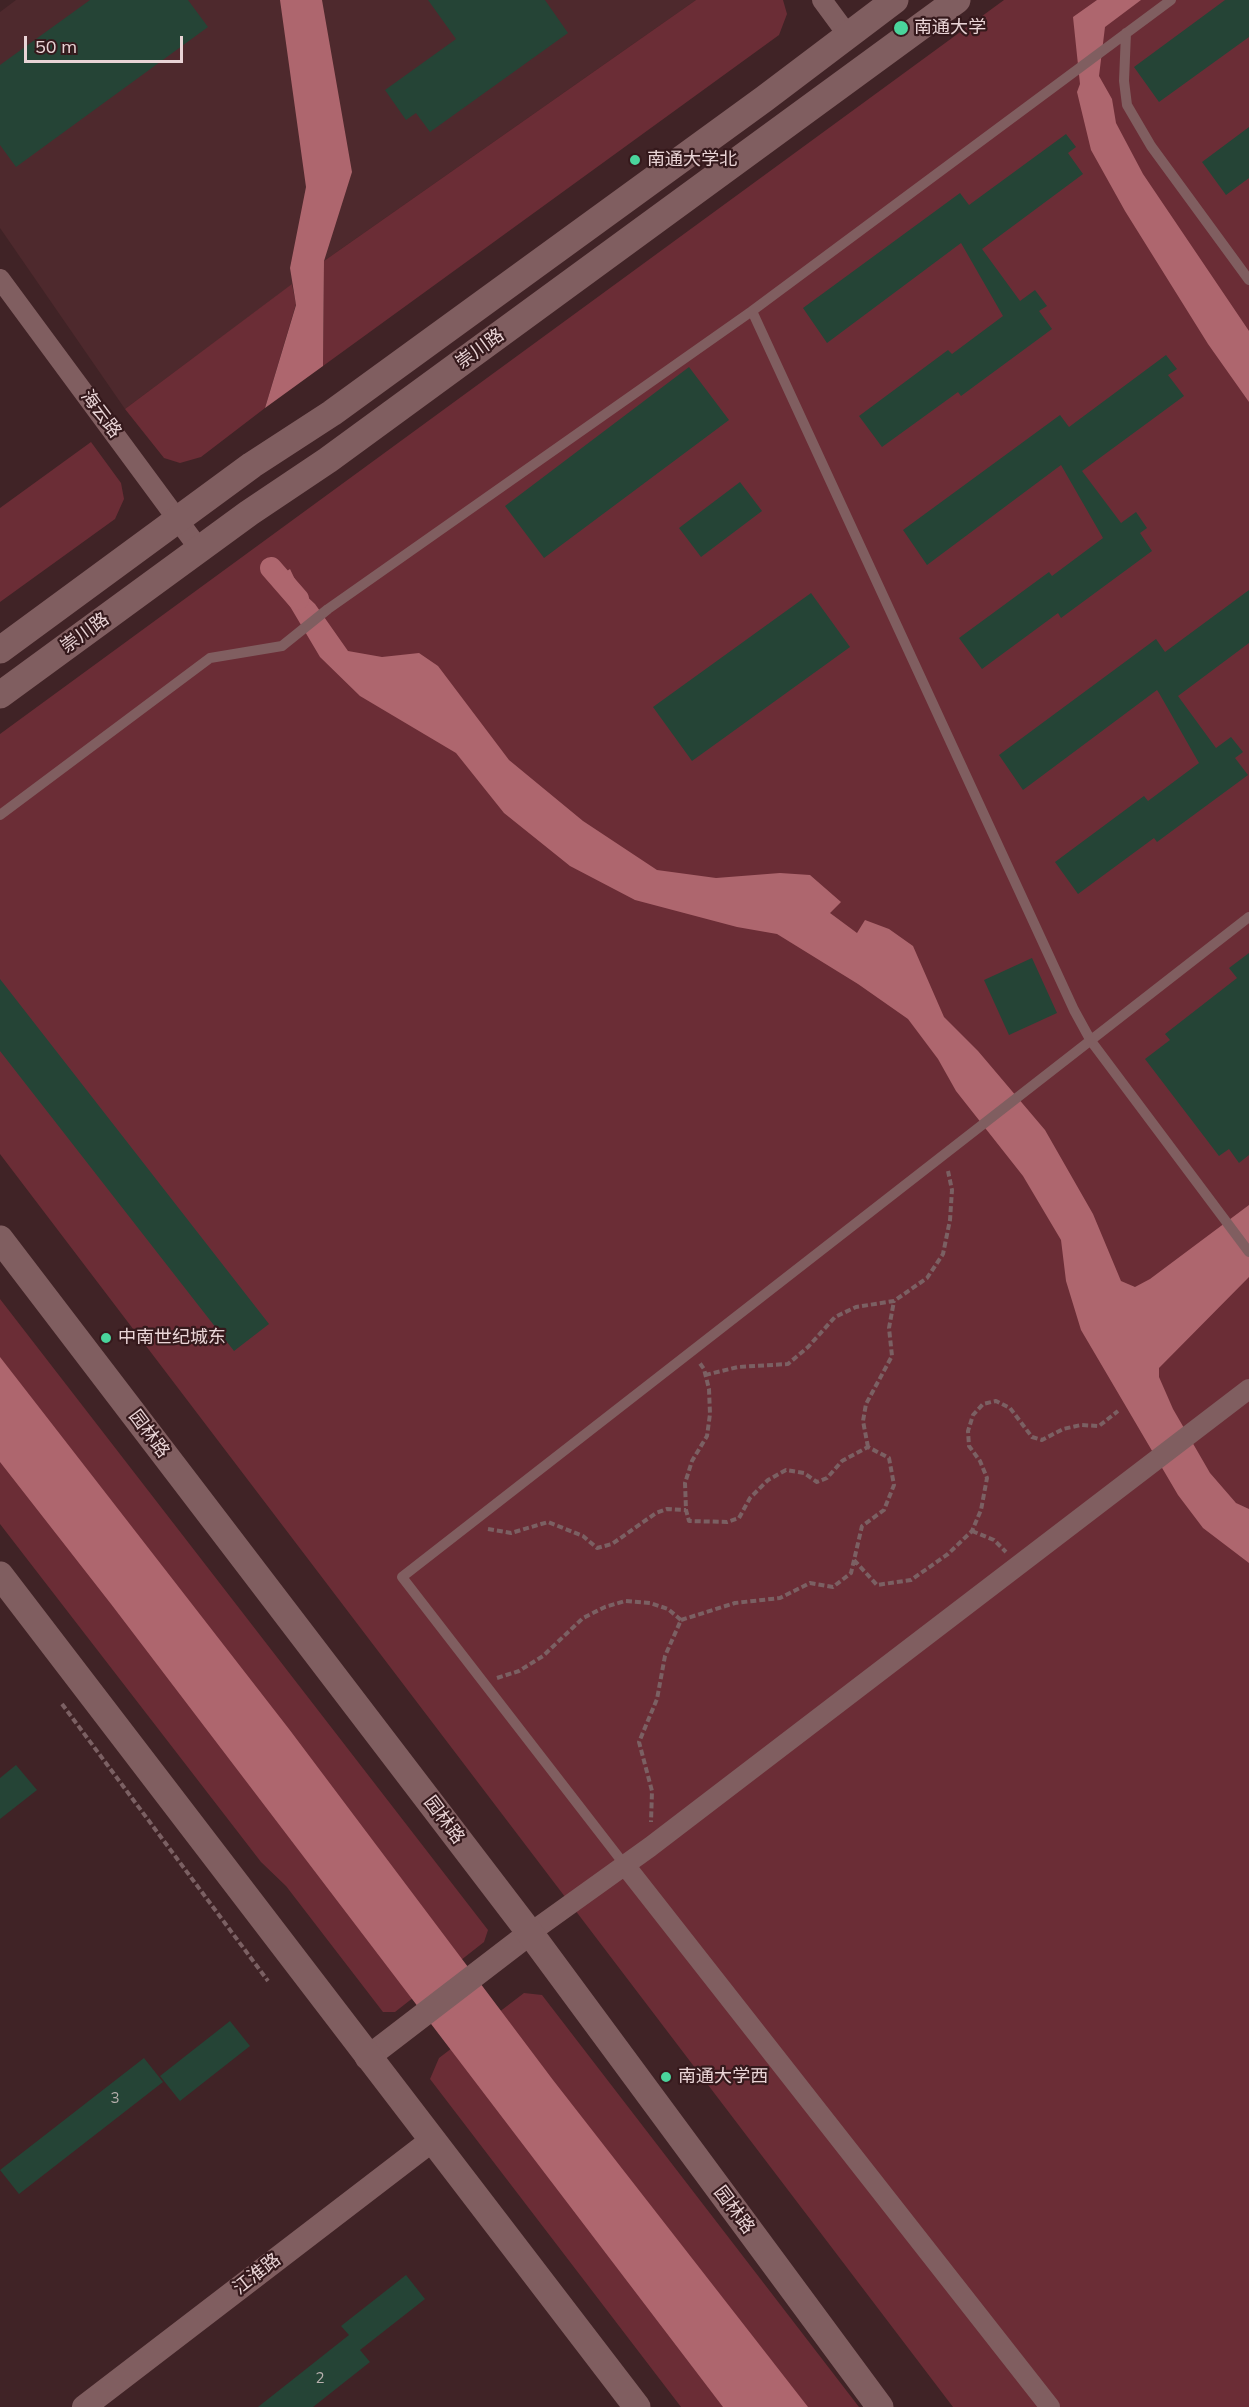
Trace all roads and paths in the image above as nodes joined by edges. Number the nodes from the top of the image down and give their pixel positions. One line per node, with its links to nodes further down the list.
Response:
1 (822, 0): 6 (street)
2 (895, 0): 6 (main road, 崇川路)
3 (957, 0): 7 (main road, 崇川路)
4 (1171, 0): 5 (lane)
5 (1126, 33): 9 (lane); 10 (lane)
6 (847, 34): 7 (street); 11 (main road, 崇川路)
7 (868, 66): 12 (main road, 崇川路)
8 (0, 279): 11 (street, 海云路)
9 (1249, 280)
10 (752, 311): 15 (lane); 17 (lane)
11 (179, 518): 12 (street, 海云路); 13 (main road, 崇川路)
12 (200, 550): 14 (main road, 崇川路)
13 (0, 650)
14 (0, 695)
15 (0, 815)
16 (1249, 917): 17 (lane)
17 (1091, 1041): 18 (lane); 20 (lane)
18 (944, 1155): 21 (path); 22 (lane)
19 (0, 1239): 38 (main road, 园林路)
20 (1249, 1252)
21 (894, 1301): 23 (path); 26 (path)
22 (691, 1352): 23 (path); 28 (lane)
23 (705, 1375): 27 (path)
24 (1249, 1389): 31 (street)
25 (1118, 1411): 29 (path)
26 (868, 1447): 27 (path); 30 (path)
27 (686, 1510): 28 (path)
28 (471, 1524): 34 (lane)
29 (972, 1531): 30 (path); 31 (path)
30 (854, 1560): 33 (path)
31 (1020, 1565): 36 (street)
32 (0, 1575): 40 (main road)
33 (681, 1620): 34 (path); 36 (path)
34 (486, 1685): 37 (lane)
35 (62, 1704): 39 (path)
36 (650, 1847): 37 (street)
37 (624, 1864): 38 (street); 45 (street)
38 (530, 1933): 40 (street); 44 (main road, 园林路)
39 (268, 1981)
40 (367, 2058): 41 (main road)
41 (431, 2141): 42 (street, 江淮路); 43 (main road)
42 (84, 2407)
43 (637, 2407)
44 (880, 2407)
45 (1050, 2407)

